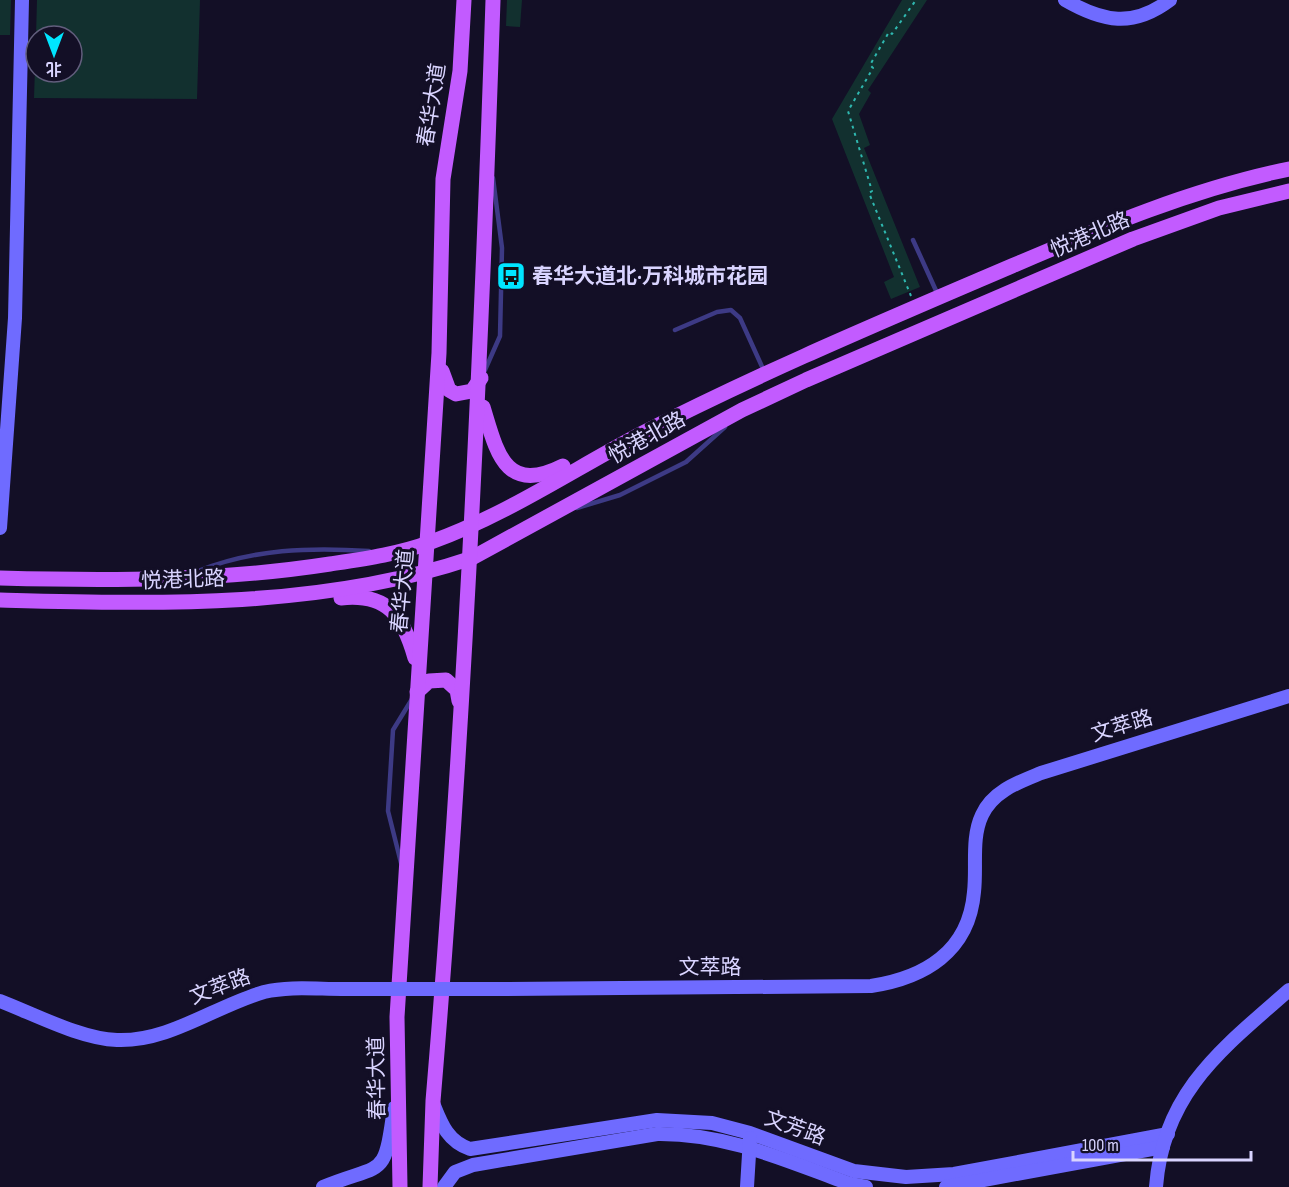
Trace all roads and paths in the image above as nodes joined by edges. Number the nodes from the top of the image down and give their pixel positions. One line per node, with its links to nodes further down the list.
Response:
1 (22, 0): 19 (street)
2 (464, 0): 13 (main road, 春华大道)
3 (493, 0): 15 (main road)
4 (916, 0): 10 (path)
5 (1065, 0): 6 (street)
6 (1170, 0)
7 (1289, 169): 11 (main road, 悦港北路)
8 (1289, 191): 21 (main road, 悦港北路)
9 (913, 240): 11 (lane)
10 (911, 296)
11 (939, 297): 14 (main road, 悦港北路)
12 (675, 330): 14 (lane)
13 (439, 353): 15 (main road); 20 (main road, 春华大道)
14 (765, 373): 17 (main road, 悦港北路)
15 (481, 378): 16 (main road)
16 (480, 396): 17 (main road); 18 (main road)
17 (641, 434): 18 (main road, 悦港北路)
18 (473, 525): 20 (main road, 悦港北路); 21 (main road)
19 (0, 528)
20 (428, 543): 22 (main road, 春华大道); 23 (main road, 悦港北路)
21 (472, 558): 22 (main road, 悦港北路); 29 (main road)
22 (424, 574): 24 (main road, 悦港北路); 26 (main road, 春华大道)
23 (0, 578)
24 (240, 599): 25 (main road, 悦港北路); 26 (main road)
25 (0, 600)
26 (418, 669): 27 (main road, 春华大道)
27 (417, 692): 29 (main road); 30 (main road, 春华大道); 30 (lane)
28 (1289, 696): 32 (street, 文萃路, bridge)
29 (461, 710): 34 (main road)
30 (406, 881): 33 (main road, 春华大道)
31 (1289, 990): 36 (street)
32 (0, 1001)
33 (398, 1076): 37 (street); 38 (main road, 春华大道)
34 (433, 1101): 35 (street, 文芳路); 39 (main road)
35 (750, 1140): 36 (street, 文芳路); 40 (street, 文芳路); 41 (street); 42 (street, 文芳路)
36 (1166, 1141): 43 (street); 44 (street)
37 (323, 1187)
38 (400, 1187)
39 (430, 1187)
40 (444, 1187)
41 (747, 1187)
42 (866, 1187)
43 (946, 1187)
44 (1156, 1187)

